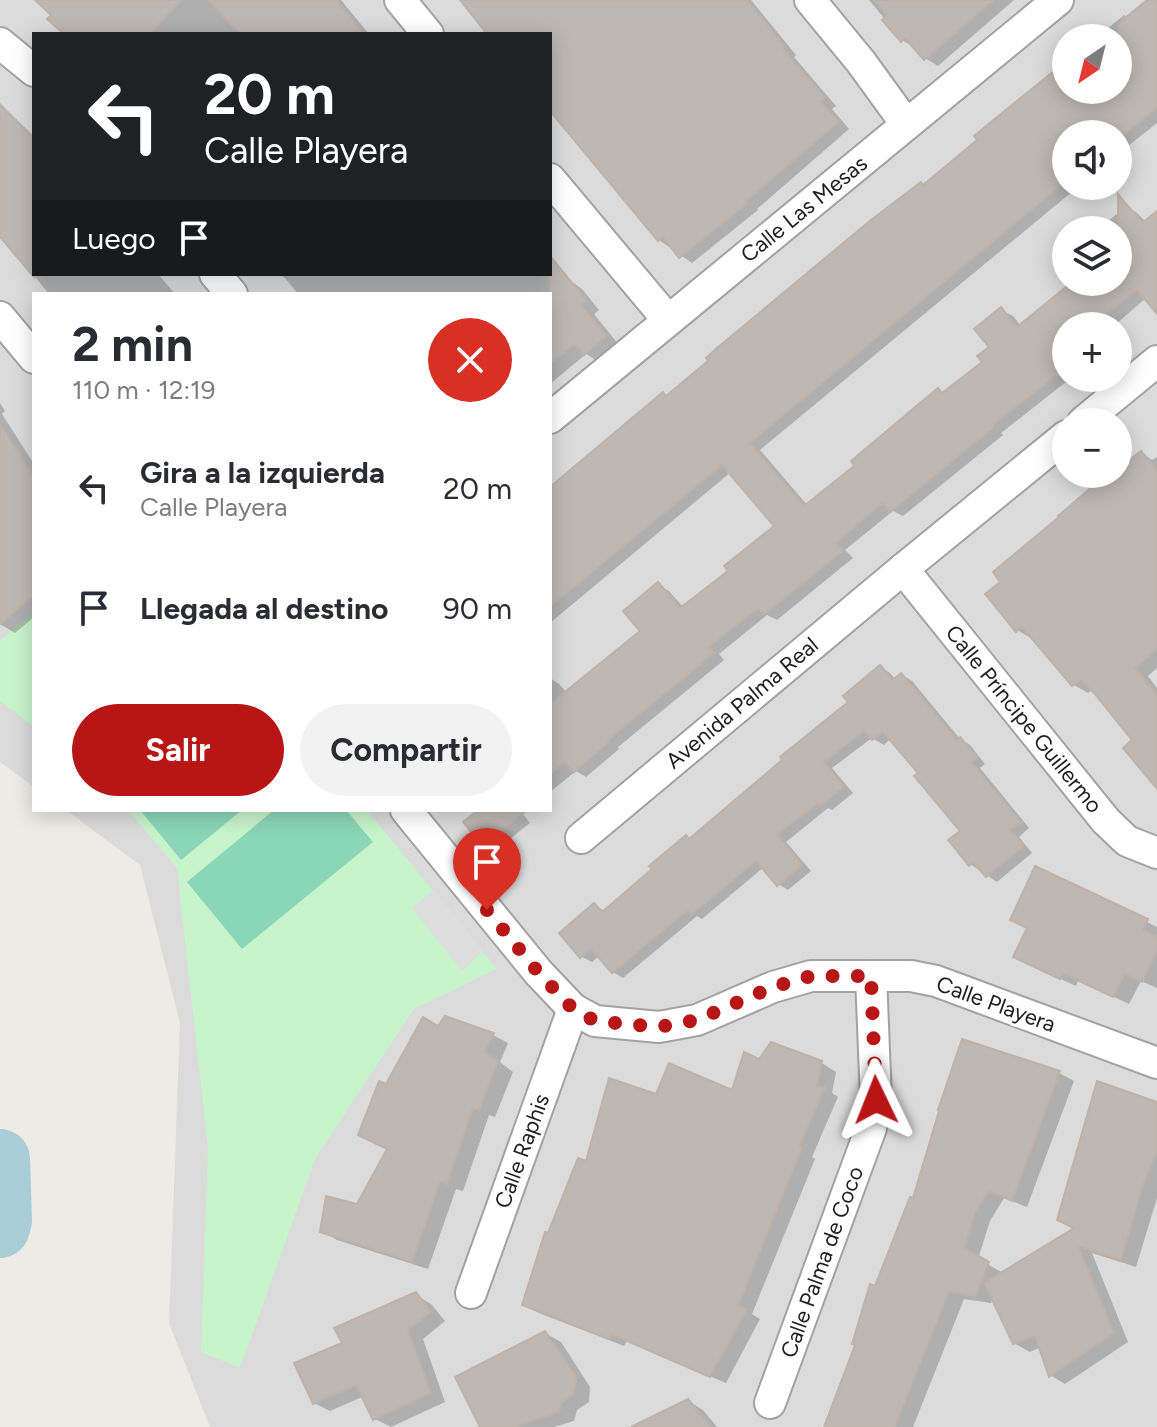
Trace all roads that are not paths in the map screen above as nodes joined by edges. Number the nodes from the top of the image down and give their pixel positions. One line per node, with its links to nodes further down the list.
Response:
1 (400, 0): 4 (street)
2 (810, 0): 7 (street)
3 (1058, 0): 7 (street, Calle Las Mesas)
4 (426, 32)
5 (0, 43): 6 (street)
6 (32, 69)
7 (906, 124): 12 (street, Calle Las Mesas)
8 (552, 181): 12 (street)
9 (217, 276): 10 (street)
10 (230, 292)
11 (0, 317): 13 (street)
12 (668, 320): 16 (street, Calle Las Mesas)
13 (32, 356)
14 (1157, 361): 15 (street)
15 (1100, 408)
16 (552, 416)
17 (1052, 447): 18 (street, Avenida Palma Real)
18 (903, 569): 20 (street, Avenida Palma Real); 21 (street, Calle Príncipe Guillermo)
19 (408, 812): 23 (street, Calle Playera)
20 (581, 838)
21 (1157, 853)
22 (871, 976): 23 (street, Calle Playera); 24 (street, Calle Playera); 26 (street, Calle Palma de Coco)
23 (573, 1009): 25 (street, Calle Raphis)
24 (1157, 1063)
25 (471, 1293)
26 (770, 1403)

